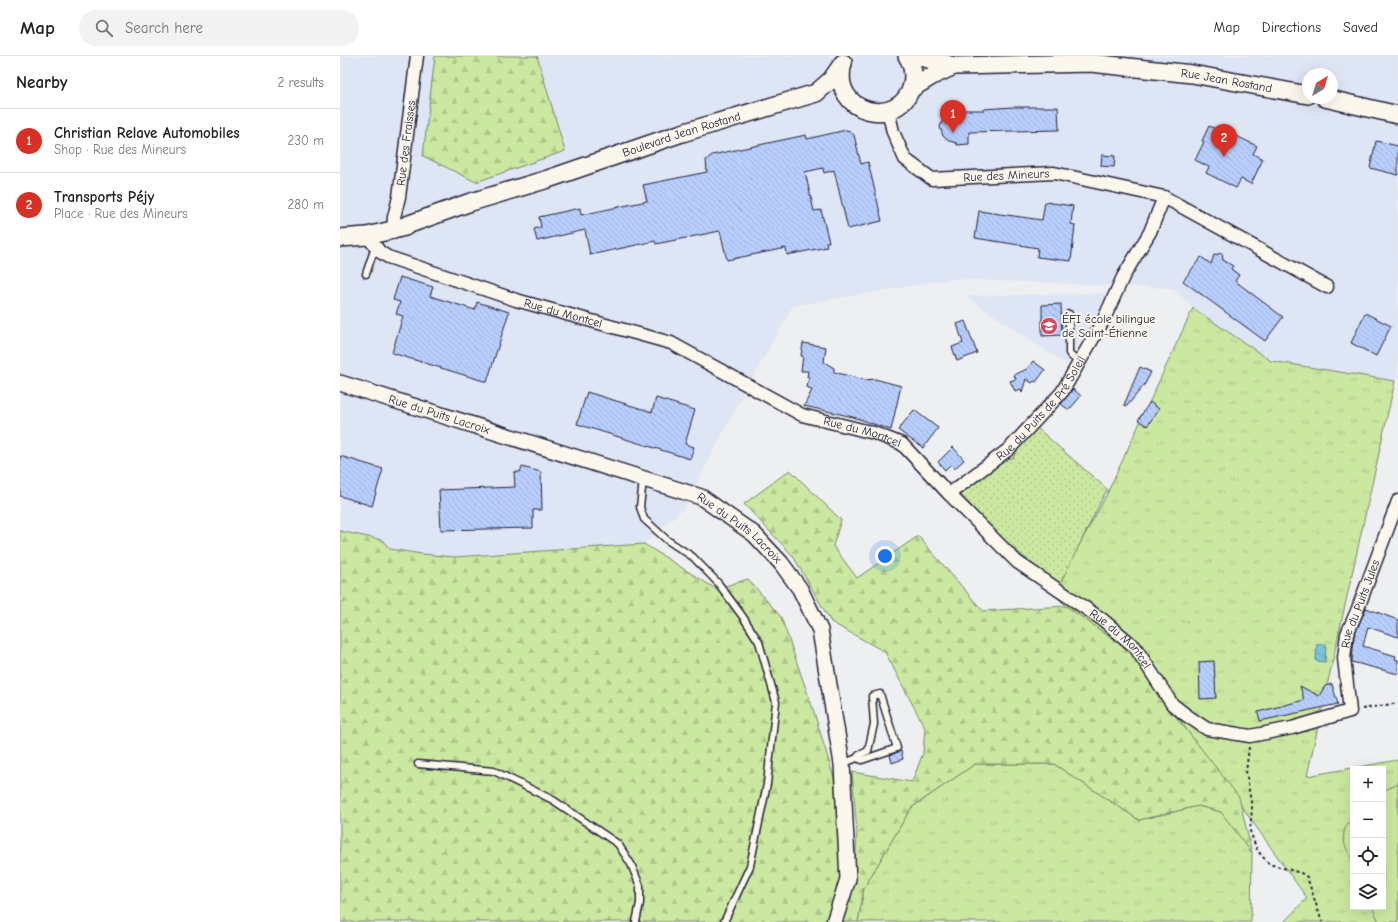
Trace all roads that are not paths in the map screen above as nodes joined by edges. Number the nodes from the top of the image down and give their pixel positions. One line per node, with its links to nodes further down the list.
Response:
1 (417, 56): 14 (street, Rue des Fraisses)
2 (907, 56): 6 (main road)
3 (917, 56): 5 (main road)
4 (845, 60): 7 (main road); 9 (main road)
5 (954, 66): 6 (main road); 8 (main road, Rue Jean Rostand)
6 (911, 90): 11 (main road)
7 (816, 93): 9 (main road); 14 (main road, Boulevard Jean Rostand)
8 (1302, 94)
9 (849, 99): 11 (main road)
10 (1338, 101): 12 (main road)
11 (888, 110): 13 (street, Rue des Mineurs)
12 (1398, 115)
13 (1164, 197): 18 (street, Rue des Mineurs); 20 (street, Rue du Puits de Pré Soleil)
14 (393, 230): 16 (main road, Boulevard Jean Rostand)
15 (340, 238): 16 (main road, Boulevard Jean Rostand)
16 (371, 241): 17 (lane); 23 (street, Rue du Montcel)
17 (366, 274)
18 (1327, 287)
19 (1069, 314): 20 (lane)
20 (1080, 362): 23 (street, Rue du Puits de Pré Soleil)
21 (340, 383): 22 (street, Rue du Puits Lacroix)
22 (643, 479): 28 (street, Rue du Puits Lacroix); 30 (lane)
23 (949, 494): 25 (street, Rue du Montcel)
24 (1398, 501): 25 (street, Rue du Puits Jules)
25 (1350, 711)
26 (857, 758): 26 (lane); 28 (lane)
27 (418, 764): 29 (lane)
28 (842, 764): 31 (street, Rue du Puits Lacroix)
29 (636, 922)
30 (724, 922)
31 (834, 922)

